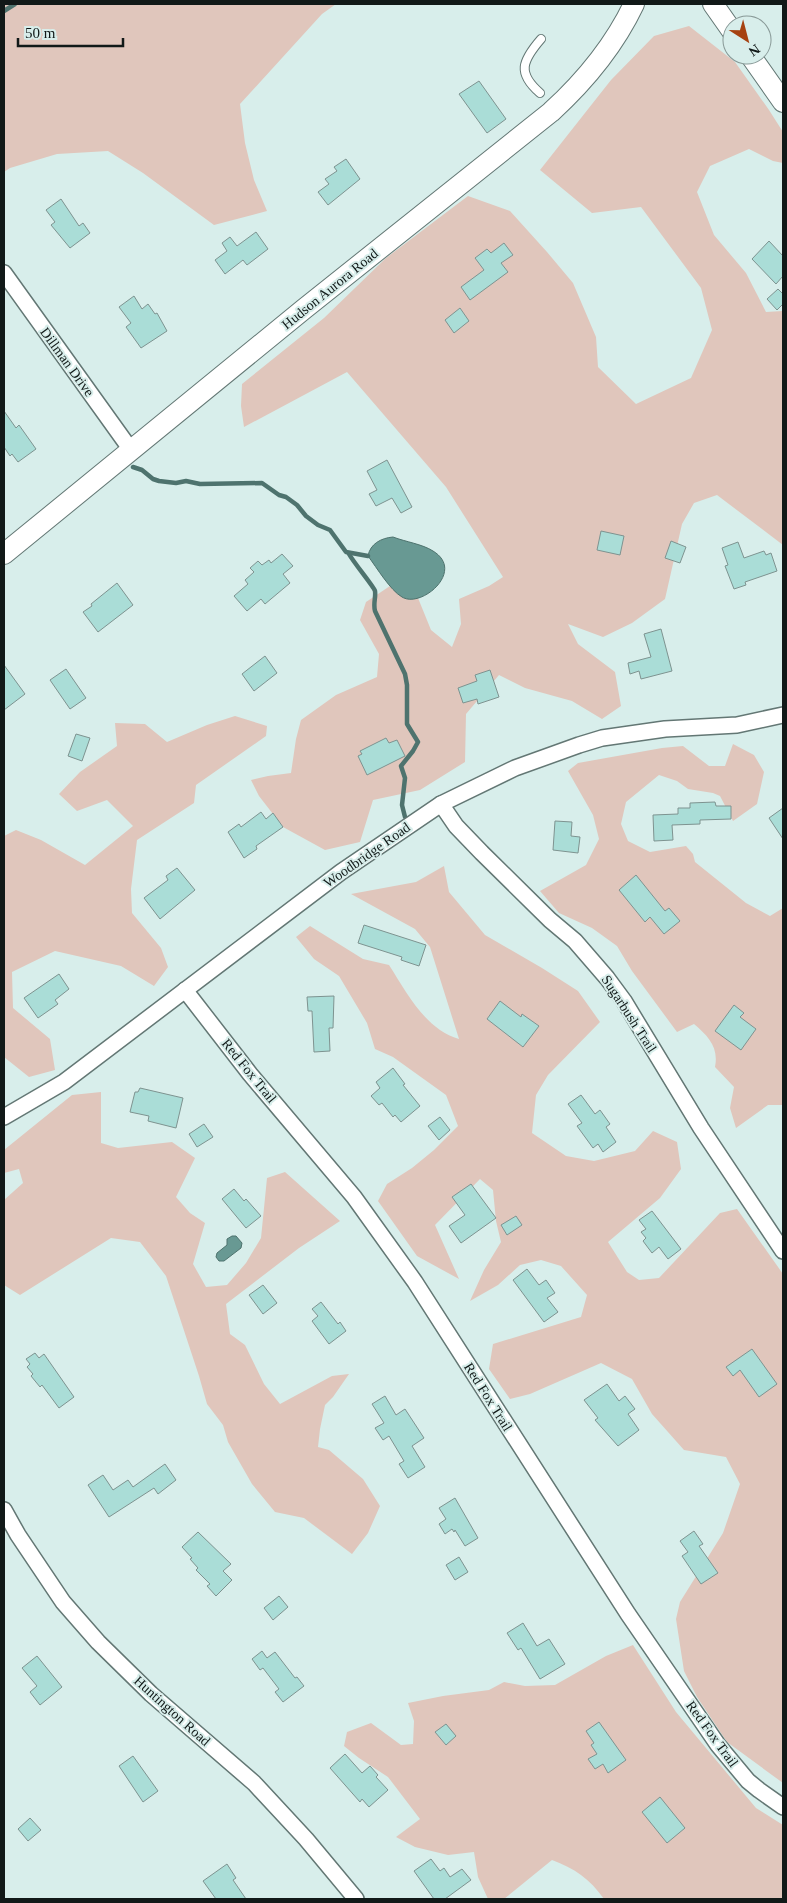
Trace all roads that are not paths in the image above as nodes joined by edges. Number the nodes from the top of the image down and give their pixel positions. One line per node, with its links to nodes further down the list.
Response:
1 (634, 4): 7 (street, Hudson Aurora Road)
2 (642, 4): 7 (street)
3 (708, 4): 6 (street)
4 (713, 4): 5 (street)
5 (722, 17)
6 (722, 19)
7 (625, 23): 13 (street, Hudson Aurora Road)
8 (541, 39): 10 (lane)
9 (757, 65): 11 (street)
10 (540, 93)
11 (783, 102)
12 (4, 273): 13 (street, Dillman Drive)
13 (131, 450): 14 (street, Hudson Aurora Road)
14 (4, 554)
15 (783, 715): 16 (street, Woodbridge Road)
16 (441, 804): 17 (street, Woodbridge Road); 19 (street, Sugarbush Trail)
17 (185, 990): 18 (street, Woodbridge Road); 21 (street, Red Fox Trail)
18 (4, 1117)
19 (783, 1251)
20 (4, 1510): 22 (street, Huntington Road)
21 (783, 1807)
22 (356, 1899)

